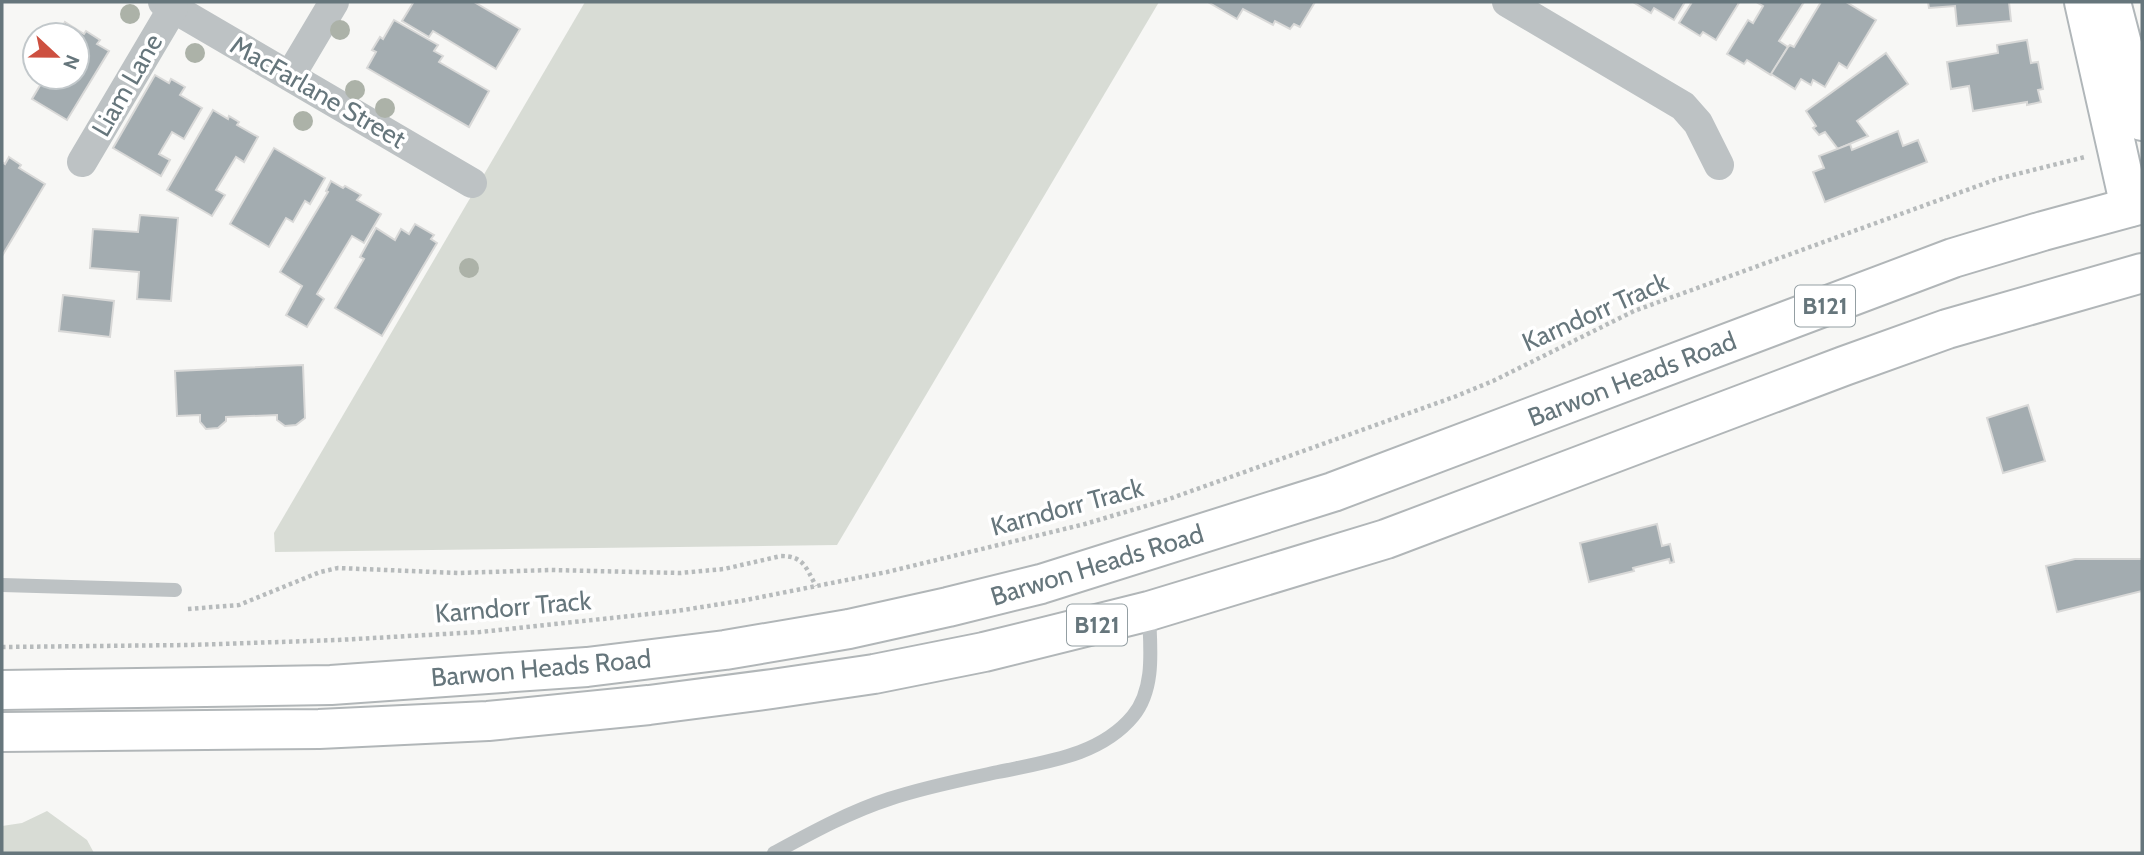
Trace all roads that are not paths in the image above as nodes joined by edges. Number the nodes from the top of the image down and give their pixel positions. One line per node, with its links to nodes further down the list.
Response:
1 (334, 2): 8 (street)
2 (1507, 2): 11 (street)
3 (2084, 2): 13 (main road)
4 (2111, 2): 9 (main road)
5 (2117, 2): 7 (main road)
6 (168, 5): 8 (street, MacFarlane Street); 10 (street, Liam Lane)
7 (2142, 54)
8 (290, 76): 12 (street, MacFarlane Street)
9 (2142, 121)
10 (82, 162)
11 (1719, 165)
12 (472, 183)
13 (2138, 214): 18 (main road, Barwon Heads Road / B121)
14 (2142, 273): 17 (main road, Barwon Heads Road / B121)
15 (2, 585): 16 (lane)
16 (175, 590)
17 (1149, 611): 19 (main road, Barwon Heads Road / B121); 20 (lane)
18 (2, 690)
19 (2, 732)
20 (774, 853)

